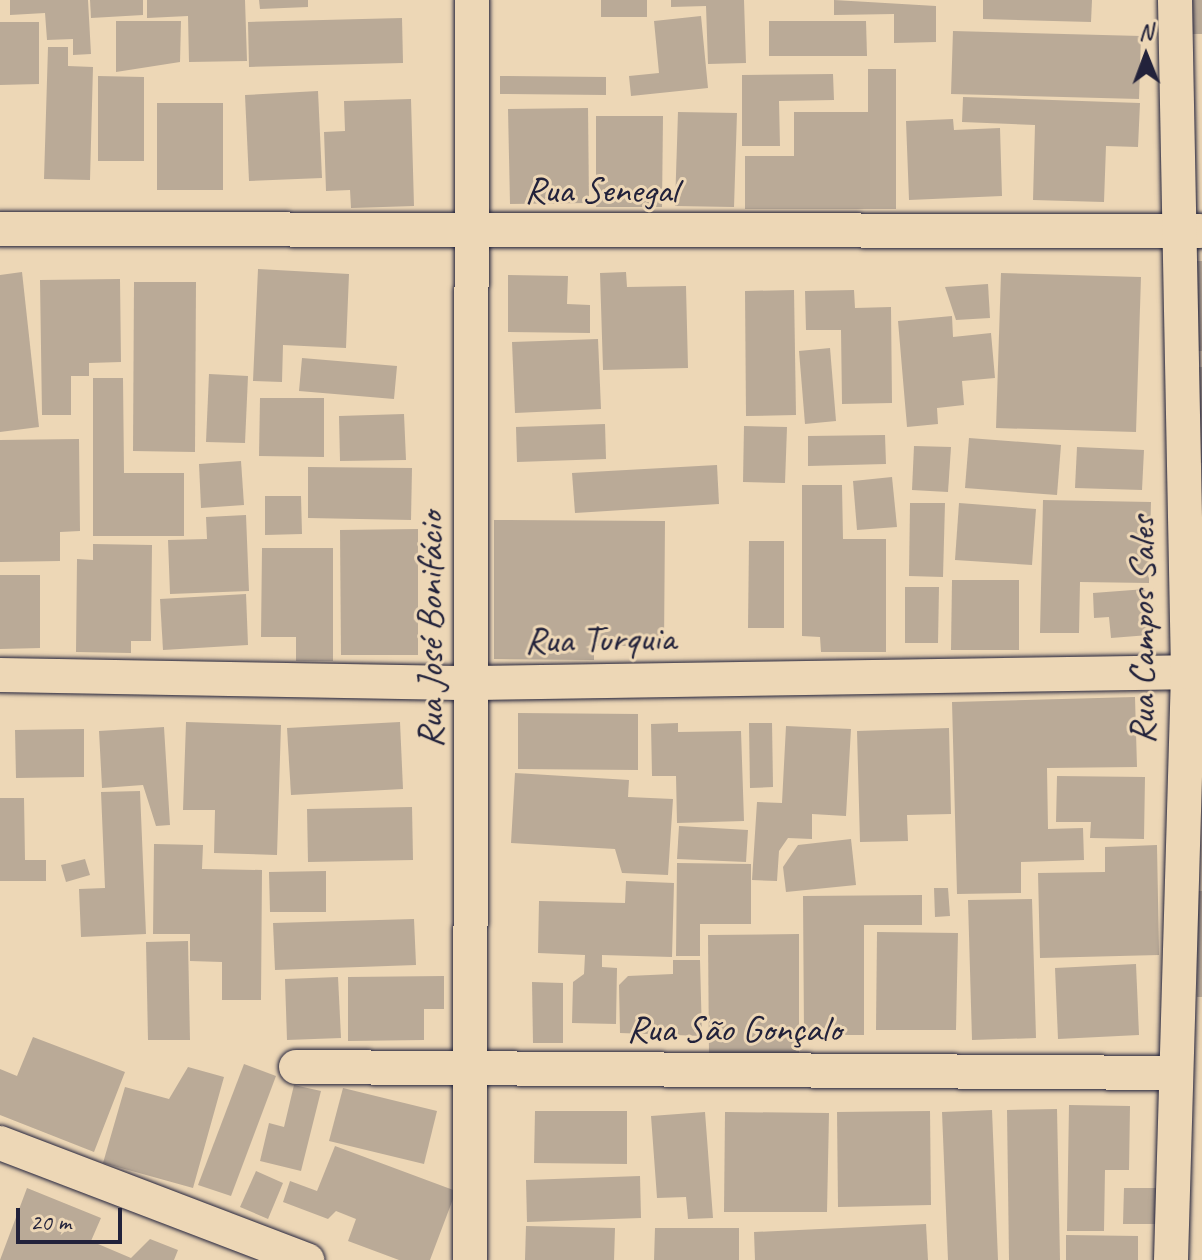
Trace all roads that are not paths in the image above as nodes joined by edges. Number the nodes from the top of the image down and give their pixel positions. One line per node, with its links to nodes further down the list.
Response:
1 (472, 0): 5 (street, Rua José Bonifácio)
2 (1175, 0): 4 (street, Rua Campos Sales)
3 (0, 229): 5 (street, Rua Senegal)
4 (1190, 231): 5 (street, Rua Senegal); 6 (street, Rua Campos Sales)
5 (472, 232): 8 (street, Rua José Bonifácio)
6 (1195, 672): 8 (street, Rua Turquia); 11 (street, Rua Campos Sales)
7 (0, 675): 8 (street, Rua Turquia)
8 (473, 683): 10 (street, Rua José Bonifácio)
9 (296, 1067): 10 (street, Rua São Gonçalo)
10 (468, 1069): 11 (street, Rua São Gonçalo); 14 (street, Rua José Bonifácio)
11 (1182, 1095): 15 (street, Rua Campos Sales)
12 (0, 1143): 13 (street)
13 (307, 1260)
14 (470, 1260)
15 (1171, 1260)

